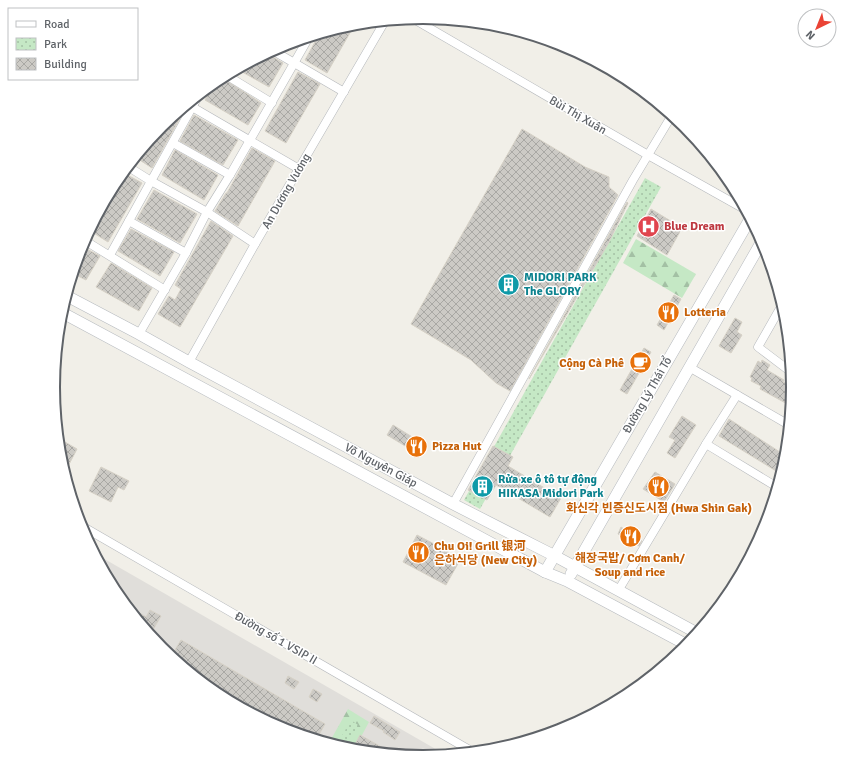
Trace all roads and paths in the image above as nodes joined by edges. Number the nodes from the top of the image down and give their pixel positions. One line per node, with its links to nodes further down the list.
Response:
1 (422, 24): 14 (street, Bùi Thị Xuân)
2 (383, 26): 7 (street, An Dương Vương)
3 (305, 43): 5 (street)
4 (279, 54): 5 (street)
5 (294, 63): 7 (street); 8 (street)
6 (233, 78): 8 (street)
7 (344, 92): 16 (street, An Dương Vương)
8 (272, 103): 12 (street)
9 (193, 106): 12 (street)
10 (188, 110): 13 (street)
11 (669, 120): 14 (street)
12 (250, 140): 16 (street); 17 (street)
13 (173, 143): 17 (street); 18 (street)
14 (648, 155): 19 (street, Bùi Thị Xuân); 40 (street)
15 (132, 169): 18 (street)
16 (299, 169): 24 (street, An Dương Vương)
17 (230, 175): 20 (street)
18 (151, 181): 20 (street); 21 (street)
19 (736, 204)
20 (207, 212): 24 (street); 26 (street)
21 (129, 220): 26 (street); 27 (street)
22 (747, 224): 42 (main road, Đường Lý Thái Tổ)
23 (89, 243): 27 (street)
24 (255, 244): 33 (street, An Dương Vương)
25 (758, 248): 34 (main road, Đường Lý Thái Tổ)
26 (186, 253): 28 (street)
27 (110, 255): 28 (street)
28 (165, 290): 32 (street)
29 (71, 298): 32 (main road, Võ Nguyên Giáp)
30 (778, 312): 35 (street)
31 (66, 315): 44 (main road, Võ Nguyên Giáp)
32 (139, 334): 33 (main road, Võ Nguyên Giáp)
33 (189, 362): 40 (main road, Võ Nguyên Giáp)
34 (689, 367): 36 (street); 43 (main road, Đường Lý Thái Tổ)
35 (785, 368)
36 (737, 395): 37 (street); 38 (street)
37 (784, 422)
38 (706, 444): 39 (street); 46 (street)
39 (772, 484)
40 (453, 504): 42 (main road, Võ Nguyên Giáp)
41 (89, 530): 49 (street, Đường số 1 VSIP II)
42 (553, 556): 43 (main road, Võ Nguyên Giáp); 44 (main road, Đường Lý Thái Tổ)
43 (574, 568): 45 (main road, Đường Lý Thái Tổ); 46 (main road, Võ Nguyên Giáp)
44 (545, 572): 45 (main road, Võ Nguyên Giáp)
45 (567, 581): 48 (main road, Võ Nguyên Giáp)
46 (618, 591): 47 (main road, Võ Nguyên Giáp)
47 (691, 631)
48 (681, 642)
49 (464, 747)

